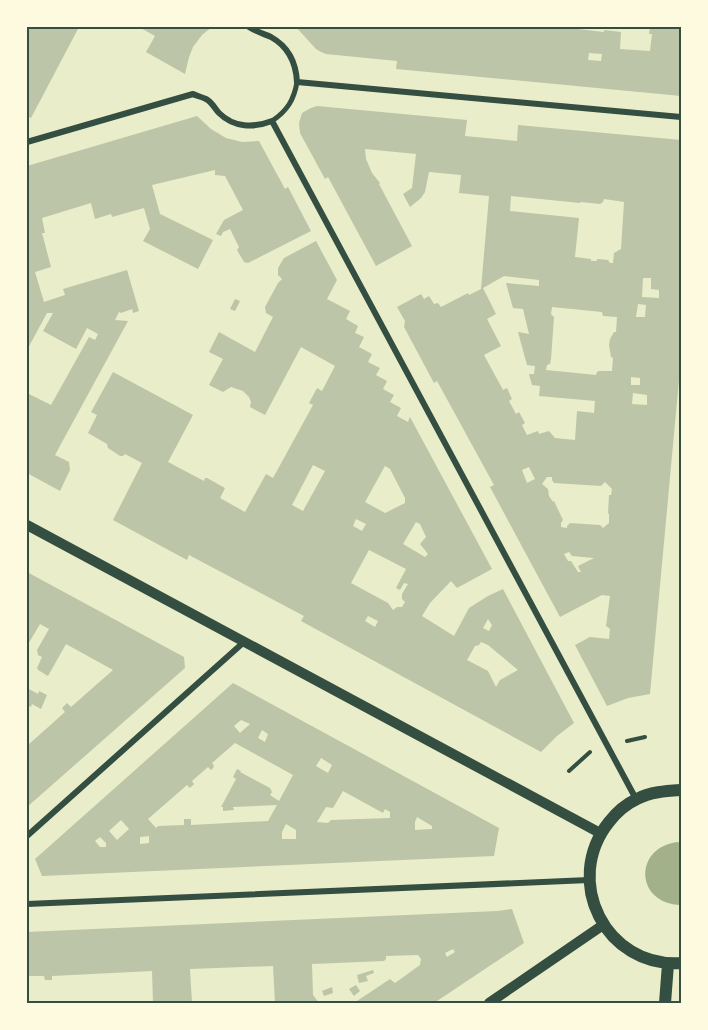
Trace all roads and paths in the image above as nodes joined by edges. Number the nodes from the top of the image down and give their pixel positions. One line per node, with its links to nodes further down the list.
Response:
1 (249, 27): 2 (street)
2 (297, 82): 3 (street); 4 (street)
3 (681, 117)
4 (272, 121): 5 (street); 13 (street)
5 (27, 142)
6 (27, 525): 7 (street)
7 (244, 642): 14 (street); 15 (street)
8 (645, 737): 9 (path)
9 (627, 741)
10 (590, 752): 11 (path)
11 (569, 771)
12 (681, 790): 13 (main road)
13 (636, 799): 14 (main road)
14 (600, 833): 16 (main road)
15 (27, 836)
16 (589, 880): 17 (street); 18 (main road)
17 (27, 904)
18 (603, 925): 19 (main road); 20 (street)
19 (675, 964): 21 (main road)
20 (489, 1003)
21 (665, 1003)

